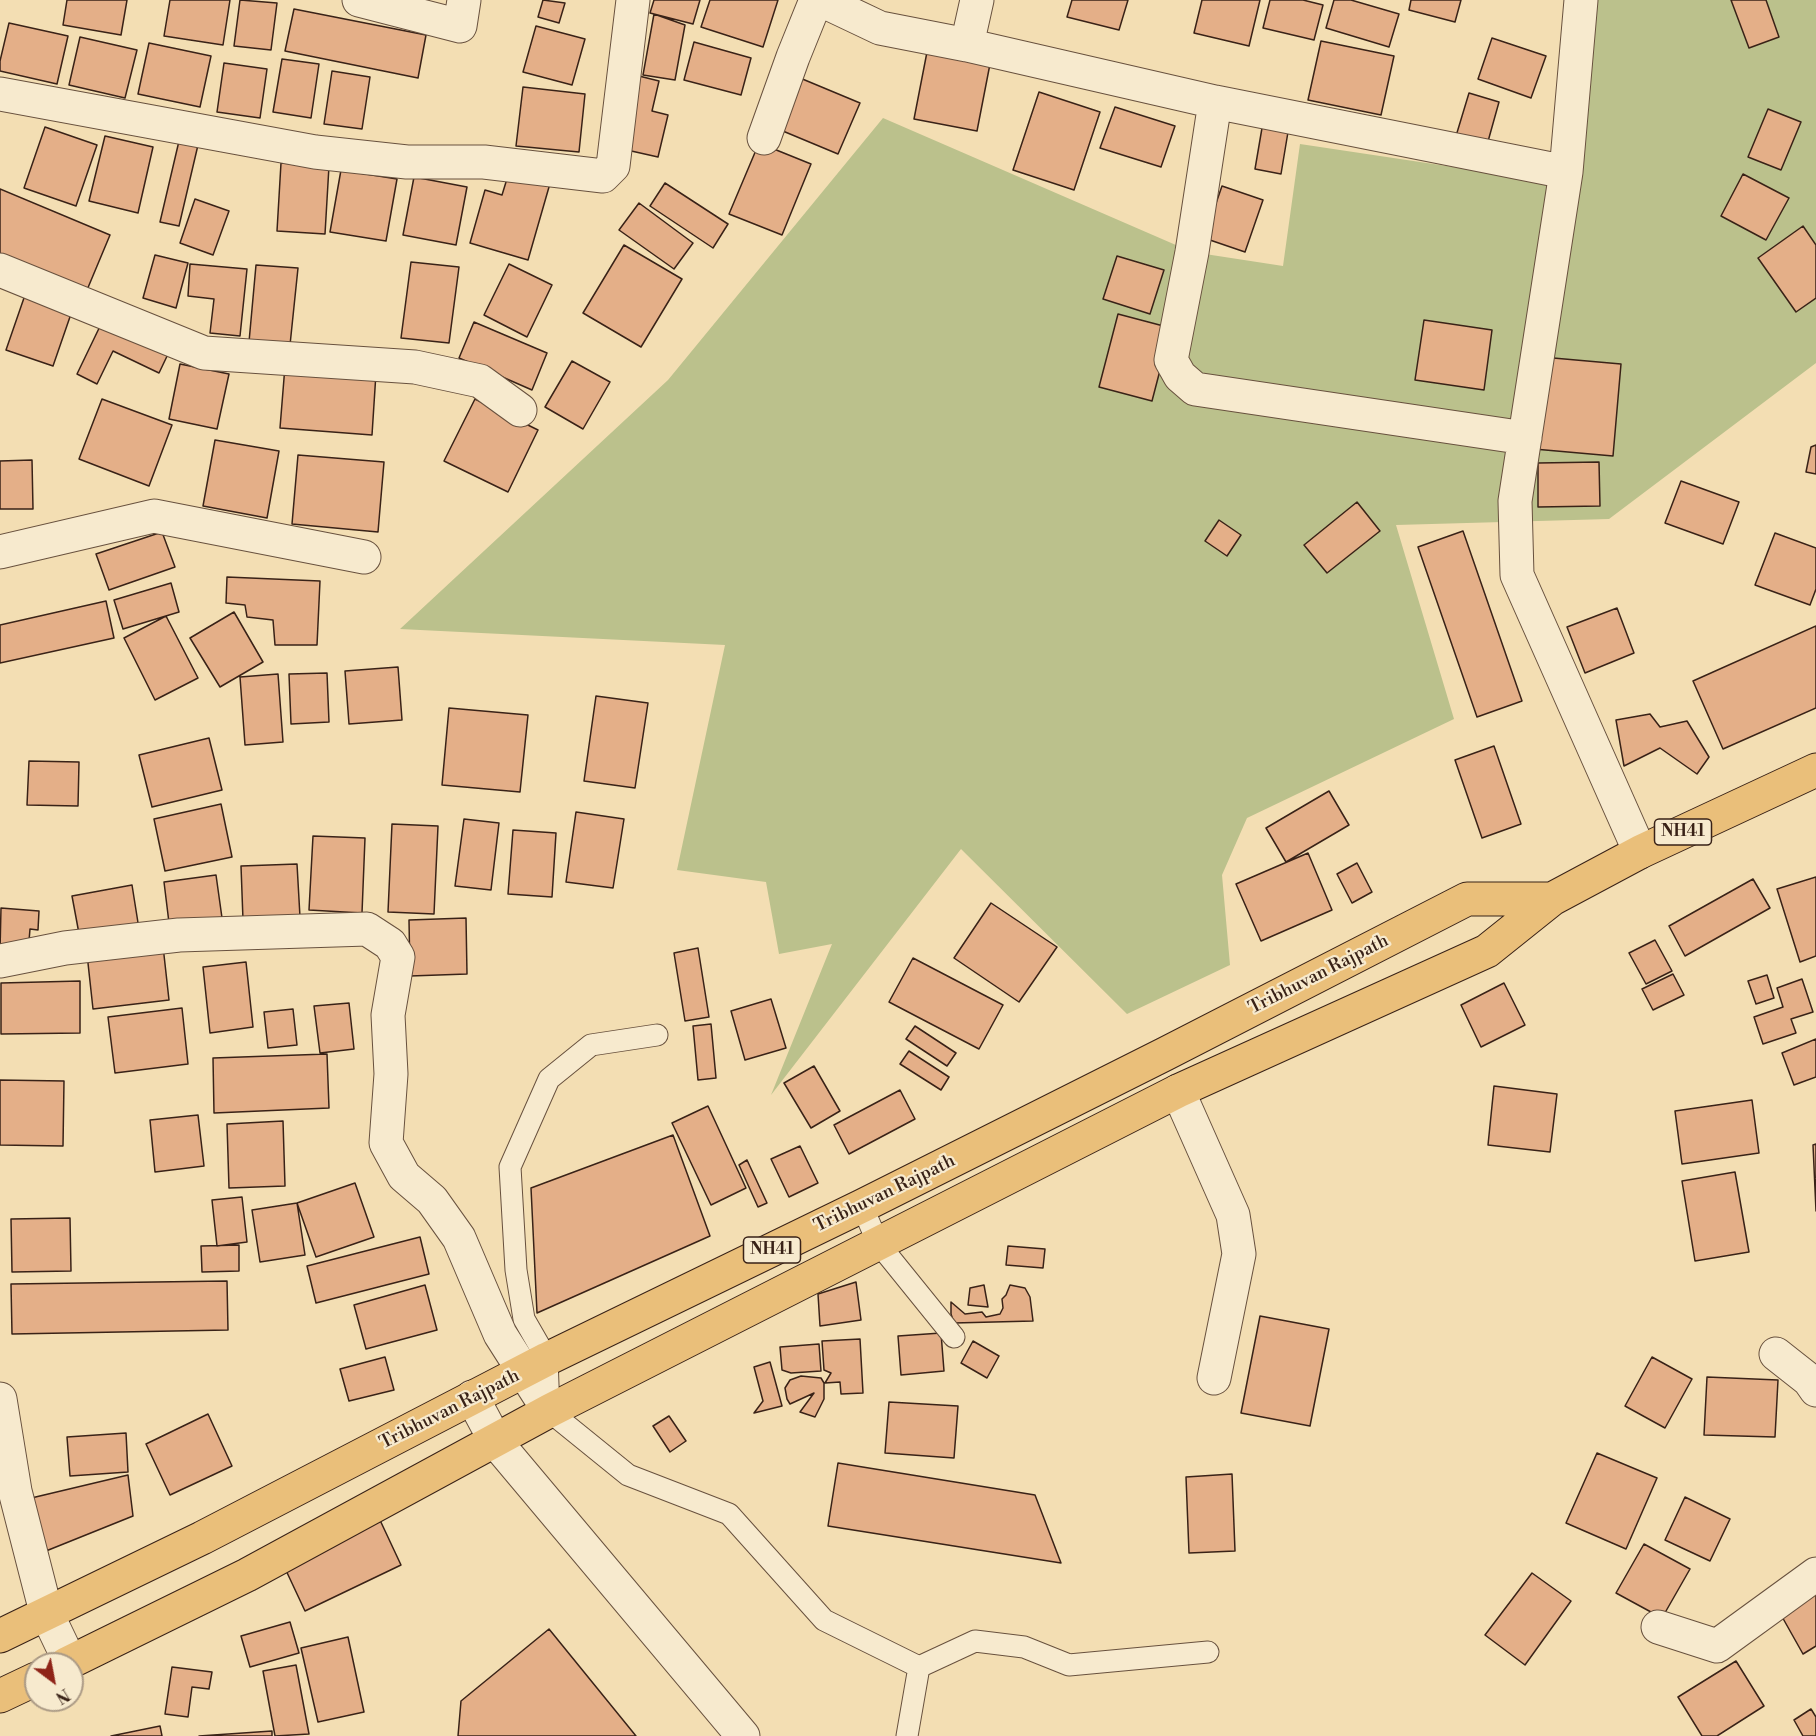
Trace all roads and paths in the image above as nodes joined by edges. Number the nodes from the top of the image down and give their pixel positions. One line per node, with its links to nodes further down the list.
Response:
1 (359, 0): 2 (street)
2 (464, 0)
3 (633, 0): 9 (street)
4 (816, 0): 11 (street)
5 (821, 0): 8 (street)
6 (977, 0): 8 (street)
7 (1581, 0): 12 (street)
8 (967, 45): 10 (street)
9 (0, 94)
10 (1215, 102): 12 (street); 15 (street)
11 (765, 138)
12 (1566, 172): 15 (street)
13 (0, 270): 14 (street)
14 (520, 410)
15 (1525, 438): 19 (street)
16 (0, 552): 17 (street)
17 (364, 557)
18 (1816, 770): 19 (highway, Tribhuvan Rajpath / NH41)
19 (1641, 852): 20 (highway, Tribhuvan Rajpath / NH41)
20 (1552, 899): 23 (highway, Tribhuvan Rajpath / NH41); 24 (highway, Tribhuvan Rajpath / NH41)
21 (0, 961): 28 (street)
22 (657, 1035): 28 (lane)
23 (1178, 1091): 25 (highway, Tribhuvan Rajpath / NH41); 29 (street)
24 (862, 1206): 25 (lane); 28 (highway, Tribhuvan Rajpath / NH41)
25 (878, 1243): 26 (lane); 33 (highway, Tribhuvan Rajpath / NH41)
26 (954, 1337)
27 (1776, 1354): 30 (street)
28 (536, 1366): 31 (highway, Tribhuvan Rajpath / NH41); 33 (street)
29 (1214, 1378)
30 (1816, 1389)
31 (472, 1397): 34 (street); 36 (highway, Tribhuvan Rajpath / NH41)
32 (0, 1399): 36 (street)
33 (549, 1412): 34 (highway, Tribhuvan Rajpath / NH41); 42 (lane)
34 (496, 1442): 41 (highway, Tribhuvan Rajpath / NH41); 45 (street)
35 (1816, 1574): 37 (street)
36 (46, 1612): 38 (highway, Tribhuvan Rajpath / NH41); 39 (street)
37 (1658, 1627)
38 (0, 1636)
39 (63, 1652)
40 (1208, 1652): 42 (lane)
41 (84, 1655)
42 (919, 1667): 46 (lane)
43 (24, 1685): 44 (highway)
44 (0, 1696)
45 (743, 1736)
46 (907, 1736)

